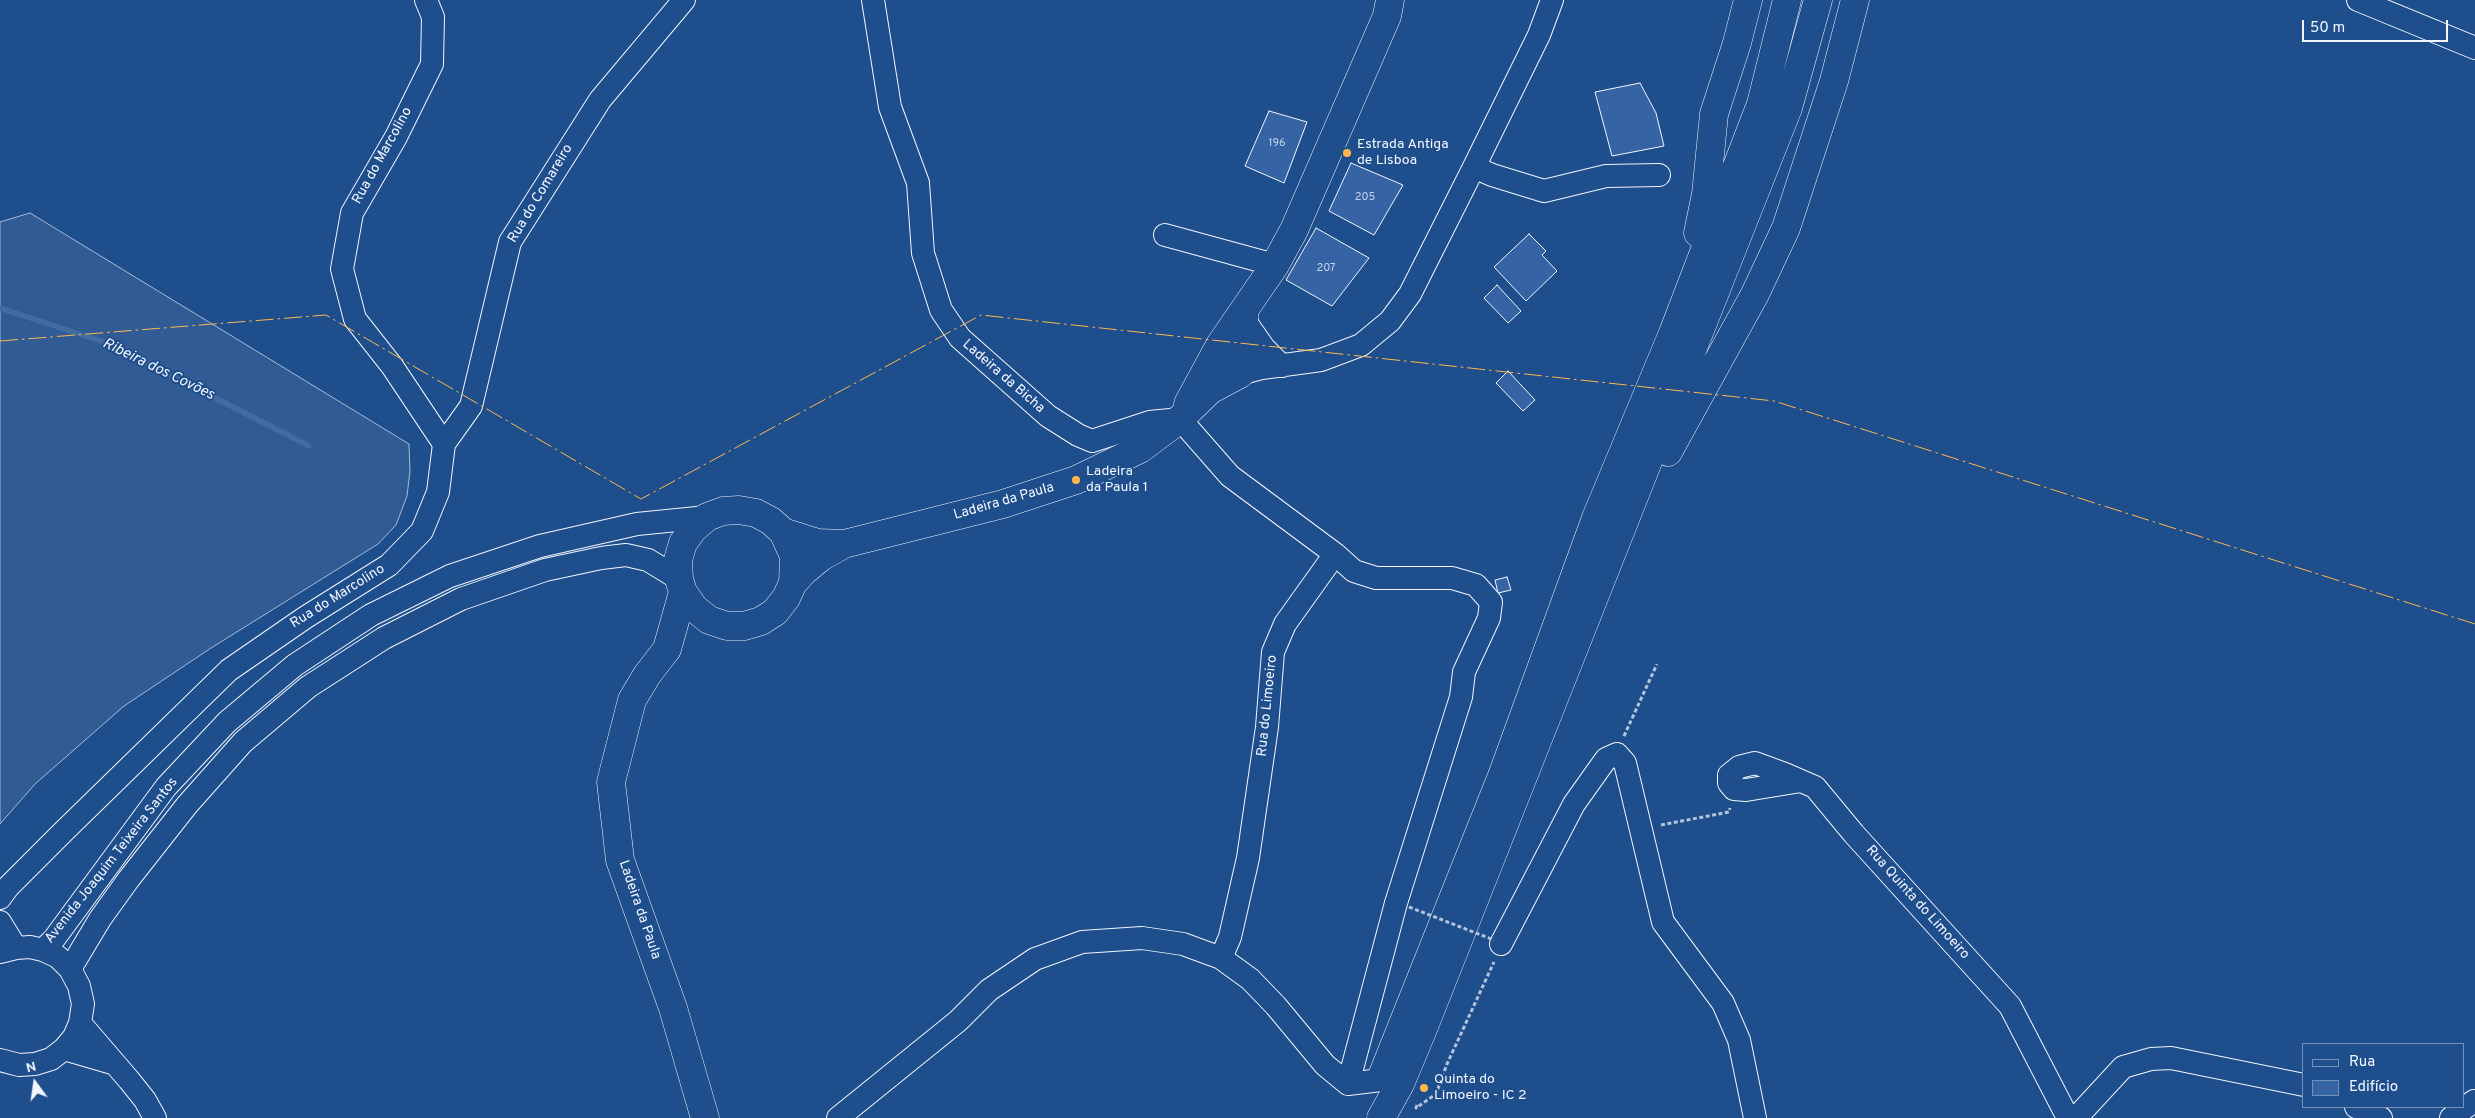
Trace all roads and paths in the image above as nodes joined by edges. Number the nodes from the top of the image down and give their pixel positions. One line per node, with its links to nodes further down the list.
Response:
1 (426, 0): 22 (street, Rua do Marcolino)
2 (684, 0): 22 (street, Rua do Comareiro)
3 (874, 0): 21 (street, Ladeira da Bicha)
4 (1390, 0): 15 (main road)
5 (1552, 0): 12 (street)
6 (1748, 0): 17 (main road)
7 (1787, 0): 17 (main road)
8 (1818, 0): 23 (main road)
9 (1856, 0): 23 (main road)
10 (2358, 0): 11 (street)
11 (2475, 48)
12 (1474, 167): 13 (street); 19 (street)
13 (1659, 175)
14 (1164, 235): 15 (street)
15 (1275, 265): 16 (main road)
16 (1245, 316): 18 (main road); 19 (street); 20 (main road)
17 (1673, 333): 49 (main road)
18 (1220, 345): 20 (street); 21 (main road)
19 (1282, 366): 20 (street)
20 (1240, 374): 21 (main road, Ladeira da Paula)
21 (1180, 418): 26 (main road, Ladeira da Paula); 27 (street)
22 (444, 444): 37 (street, Rua do Marcolino)
23 (1635, 498): 59 (main road)
24 (707, 517): 25 (main road); 29 (main road); 42 (street, Avenida Joaquim Teixeira Santos)
25 (783, 532): 26 (main road); 28 (main road)
26 (844, 544): 28 (main road)
27 (1335, 554): 38 (street); 43 (street, Rua do Limoeiro)
28 (793, 582): 30 (main road)
29 (681, 586): 30 (main road); 31 (main road); 44 (street, Avenida Joaquim Teixeira Santos)
30 (727, 626): 31 (main road)
31 (668, 649): 56 (main road, Ladeira da Paula)
32 (1657, 664): 33 (path)
33 (1617, 754): 36 (street); 40 (street)
34 (1734, 789): 61 (street, Rua Quinta do Limoeiro)
35 (1729, 812): 36 (path)
36 (1641, 829): 60 (street)
37 (0, 898)
38 (1403, 905): 40 (path, bridge); 50 (street)
39 (0, 922): 41 (street)
40 (1498, 942): 52 (path)
41 (8, 950): 42 (street, Avenida Joaquim Teixeira Santos)
42 (43, 950): 44 (street, Avenida Joaquim Teixeira Santos)
43 (1221, 958): 50 (street); 57 (street)
44 (70, 969): 45 (street, Avenida Joaquim Teixeira Santos)
45 (80, 1023): 46 (street, Avenida Joaquim Teixeira Santos); 48 (street)
46 (64, 1049): 47 (street, Avenida Joaquim Teixeira Santos); 48 (street)
47 (1, 1063)
48 (112, 1063): 55 (street)
49 (1381, 1080): 50 (street); 58 (main road)
50 (1348, 1084)
51 (2302, 1085): 62 (street)
52 (1419, 1101)
53 (2358, 1108): 63 (street)
54 (2465, 1108): 64 (street)
55 (155, 1118)
56 (706, 1118)
57 (838, 1118)
58 (1373, 1118)
59 (1381, 1118)
60 (1755, 1118)
61 (2068, 1118)
62 (2076, 1118)
63 (2381, 1118)
64 (2451, 1118)

